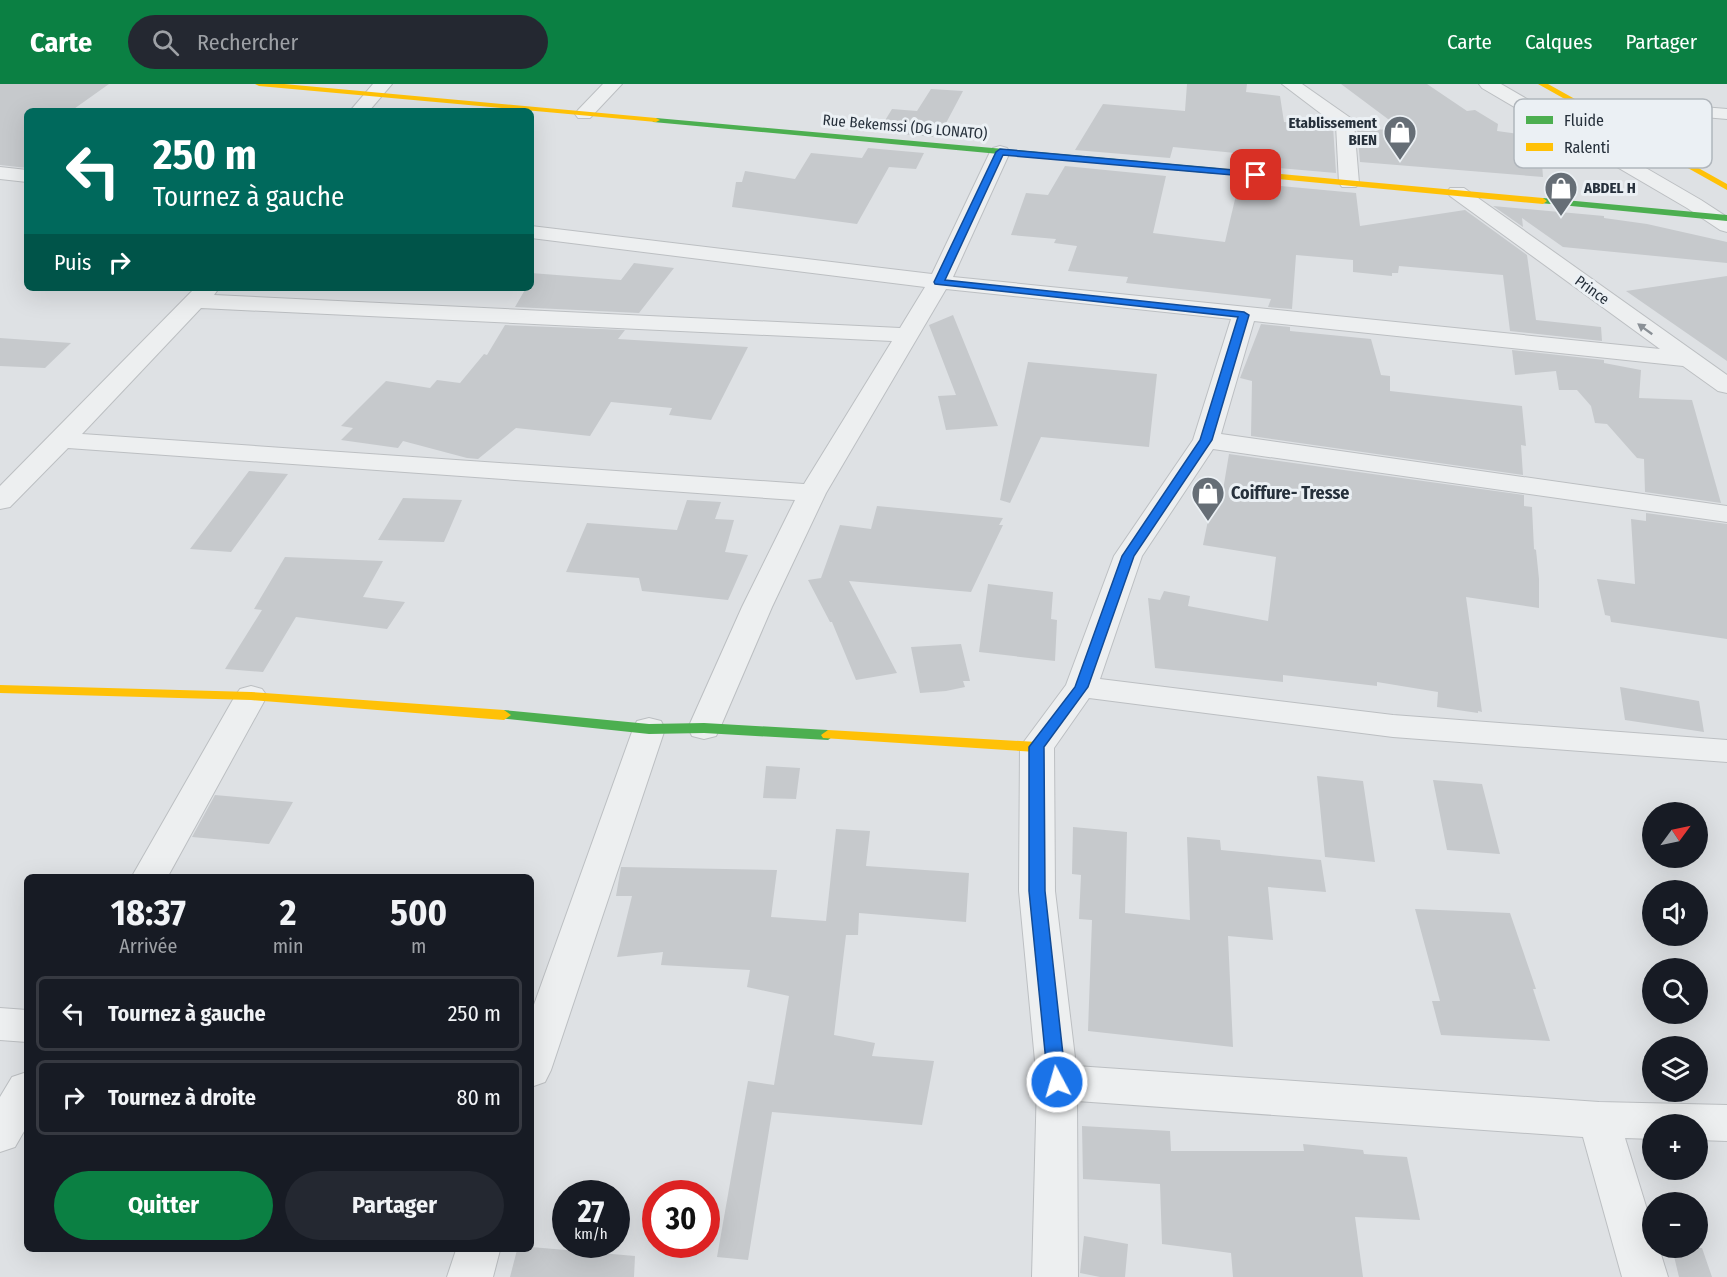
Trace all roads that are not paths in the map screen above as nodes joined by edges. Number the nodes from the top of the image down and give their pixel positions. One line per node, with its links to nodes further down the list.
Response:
1 (259, 84): 6 (street, Rue Bekemssi (DG LONATO))
2 (613, 84): 13 (street)
3 (1291, 84): 22 (street)
4 (1488, 84): 8 (street)
5 (1542, 84): 9 (street)
6 (378, 89): 11 (street); 13 (street, Rue Bekemssi (DG LONATO))
7 (1653, 89): 10 (street)
8 (1514, 99)
9 (1569, 99)
10 (1673, 99)
11 (362, 108)
12 (1712, 113): 14 (street)
13 (584, 114): 17 (street, Rue Bekemssi (DG LONATO))
14 (1727, 114)
15 (1712, 119): 16 (street)
16 (1727, 127)
17 (1000, 152): 22 (street, Rue Bekemssi (DG LONATO)); 27 (street)
18 (1632, 168): 25 (street)
19 (1693, 168): 23 (street)
20 (0, 174): 21 (street)
21 (24, 176)
22 (1349, 183): 24 (street, Rue Bekemssi (DG LONATO))
23 (1727, 187)
24 (1457, 192): 25 (street, Rue Bekemssi (DG LONATO)); 31 (street, Prince, one-way to 24)
25 (1722, 220)
26 (534, 232): 27 (street)
27 (939, 282): 29 (street); 30 (street)
28 (203, 294): 30 (street); 33 (street)
29 (1244, 315): 31 (street); 34 (street)
30 (907, 336): 35 (street)
31 (1686, 359): 32 (street, Prince)
32 (1727, 386)
33 (62, 440): 35 (street); 36 (street)
34 (1206, 440): 37 (street); 38 (street)
35 (812, 494): 41 (street)
36 (0, 501)
37 (1727, 514)
38 (1081, 687): 43 (street); 44 (street)
39 (0, 688): 40 (street)
40 (251, 696): 42 (street); 45 (street)
41 (704, 728): 42 (street); 43 (street)
42 (649, 729): 48 (street)
43 (1037, 747): 49 (street)
44 (1727, 751)
45 (151, 874)
46 (0, 1024): 47 (street)
47 (24, 1026)
48 (534, 1058)
49 (1057, 1082): 51 (street); 56 (street)
50 (24, 1094): 53 (street)
51 (1599, 1120): 52 (street); 57 (street)
52 (1727, 1123)
53 (0, 1134)
54 (477, 1252): 55 (street)
55 (470, 1277)
56 (1055, 1277)
57 (1645, 1277)

